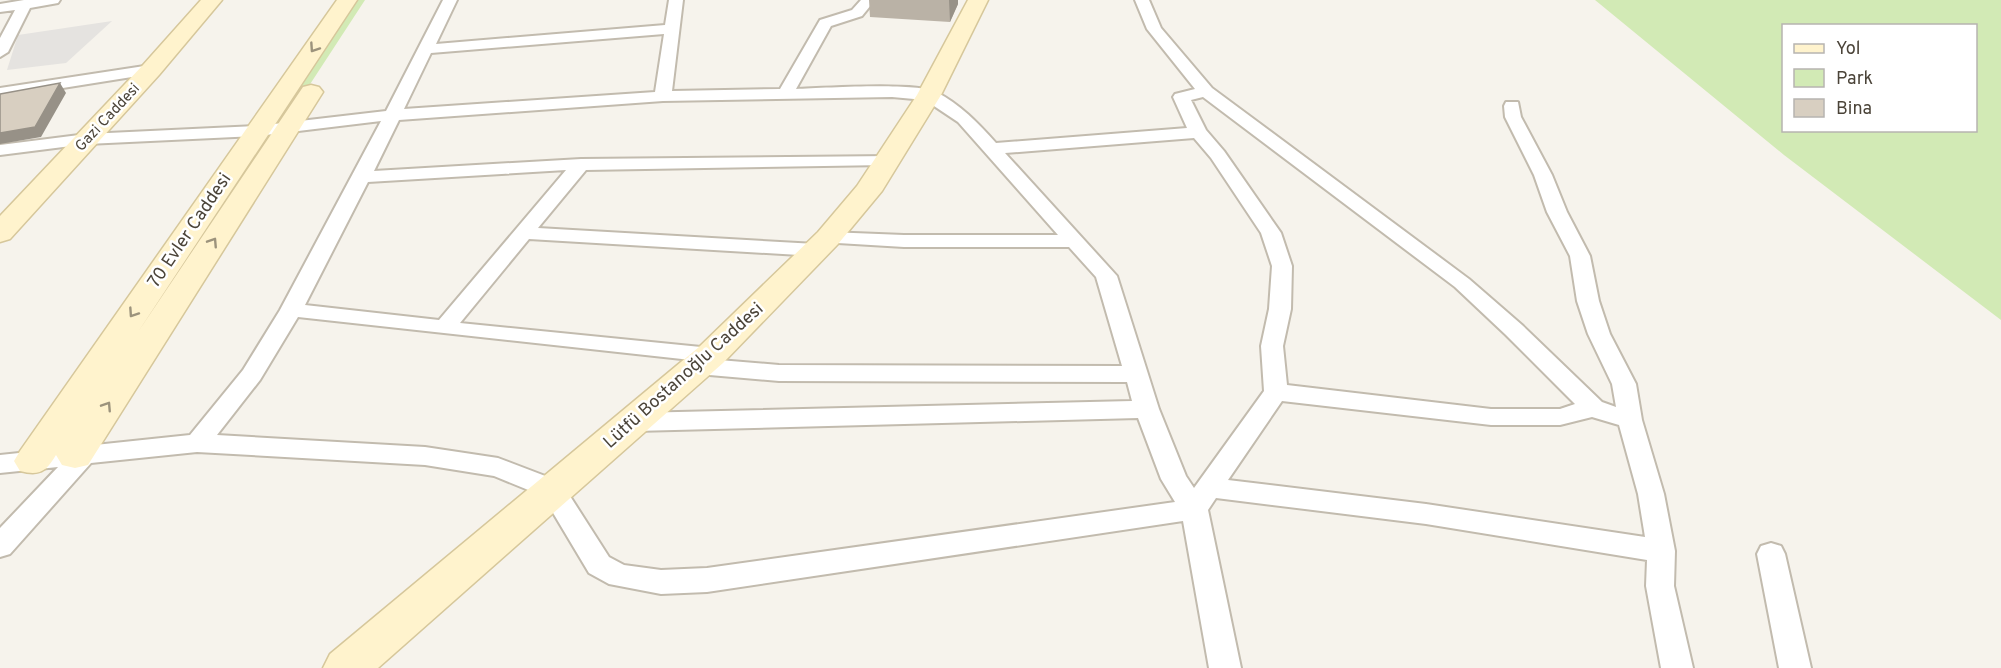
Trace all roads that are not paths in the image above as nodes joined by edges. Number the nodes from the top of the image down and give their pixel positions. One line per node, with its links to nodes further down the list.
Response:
1 (53, 0): 10 (street)
2 (212, 0): 15 (street, Gazi Caddesi)
3 (347, 0): 24 (street, 70 Evler Caddesi, one-way to 24)
4 (370, 0): 23 (street, 70 Evler Caddesi)
5 (450, 0): 13 (street)
6 (676, 0): 12 (street)
7 (868, 0): 18 (street)
8 (978, 0): 19 (street, Lütfü Bostanoğlu Caddesi)
9 (1142, 0): 16 (street)
10 (26, 4): 11 (street); 14 (street)
11 (0, 8)
12 (672, 28): 13 (street); 20 (street)
13 (425, 49): 22 (street)
14 (0, 52)
15 (151, 70): 17 (street); 26 (street, Gazi Caddesi)
16 (1206, 91): 25 (street); 43 (street)
17 (0, 93)
18 (784, 94): 19 (street); 20 (street)
19 (929, 95): 27 (street); 30 (street, Lütfü Bostanoğlu Caddesi)
20 (663, 96): 22 (street)
21 (1512, 106): 44 (street)
22 (392, 115): 23 (street); 32 (street)
23 (288, 127): 24 (street); 47 (street, 70 Evler Caddesi, one-way to 23)
24 (257, 131): 26 (street); 48 (street, 70 Evler Caddesi, one-way to 48)
25 (1198, 132): 27 (street); 41 (street)
26 (84, 143): 28 (street); 29 (street); 33 (street, Gazi Caddesi)
27 (991, 148): 35 (street)
28 (0, 150)
29 (0, 159)
30 (886, 160): 31 (street); 36 (street, Lütfü Bostanoğlu Caddesi)
31 (581, 164): 32 (street); 34 (street)
32 (362, 177): 37 (street)
33 (0, 233)
34 (524, 233): 36 (street); 38 (street)
35 (1076, 241): 36 (street); 40 (street)
36 (822, 244): 39 (street, Lütfü Bostanoğlu Caddesi)
37 (291, 310): 38 (street); 46 (street)
38 (444, 328): 39 (street)
39 (705, 360): 40 (street); 45 (street, Lütfü Bostanoğlu Caddesi)
40 (1136, 374): 42 (street)
41 (1276, 392): 43 (street); 51 (street)
42 (1147, 408): 45 (street); 51 (street)
43 (1593, 408): 44 (street)
44 (1630, 420): 53 (street)
45 (635, 422): 50 (street, Lütfü Bostanoğlu Caddesi)
46 (196, 443): 47 (street); 50 (street)
47 (80, 454): 48 (street); 52 (street)
48 (33, 461): 49 (street)
49 (0, 464)
50 (552, 489): 51 (street); 55 (street, Lütfü Bostanoğlu Caddesi)
51 (1202, 498): 53 (street); 56 (street)
52 (0, 546)
53 (1661, 551): 57 (street)
54 (1771, 554): 58 (street)
55 (346, 668)
56 (1225, 668)
57 (1677, 668)
58 (1795, 668)

